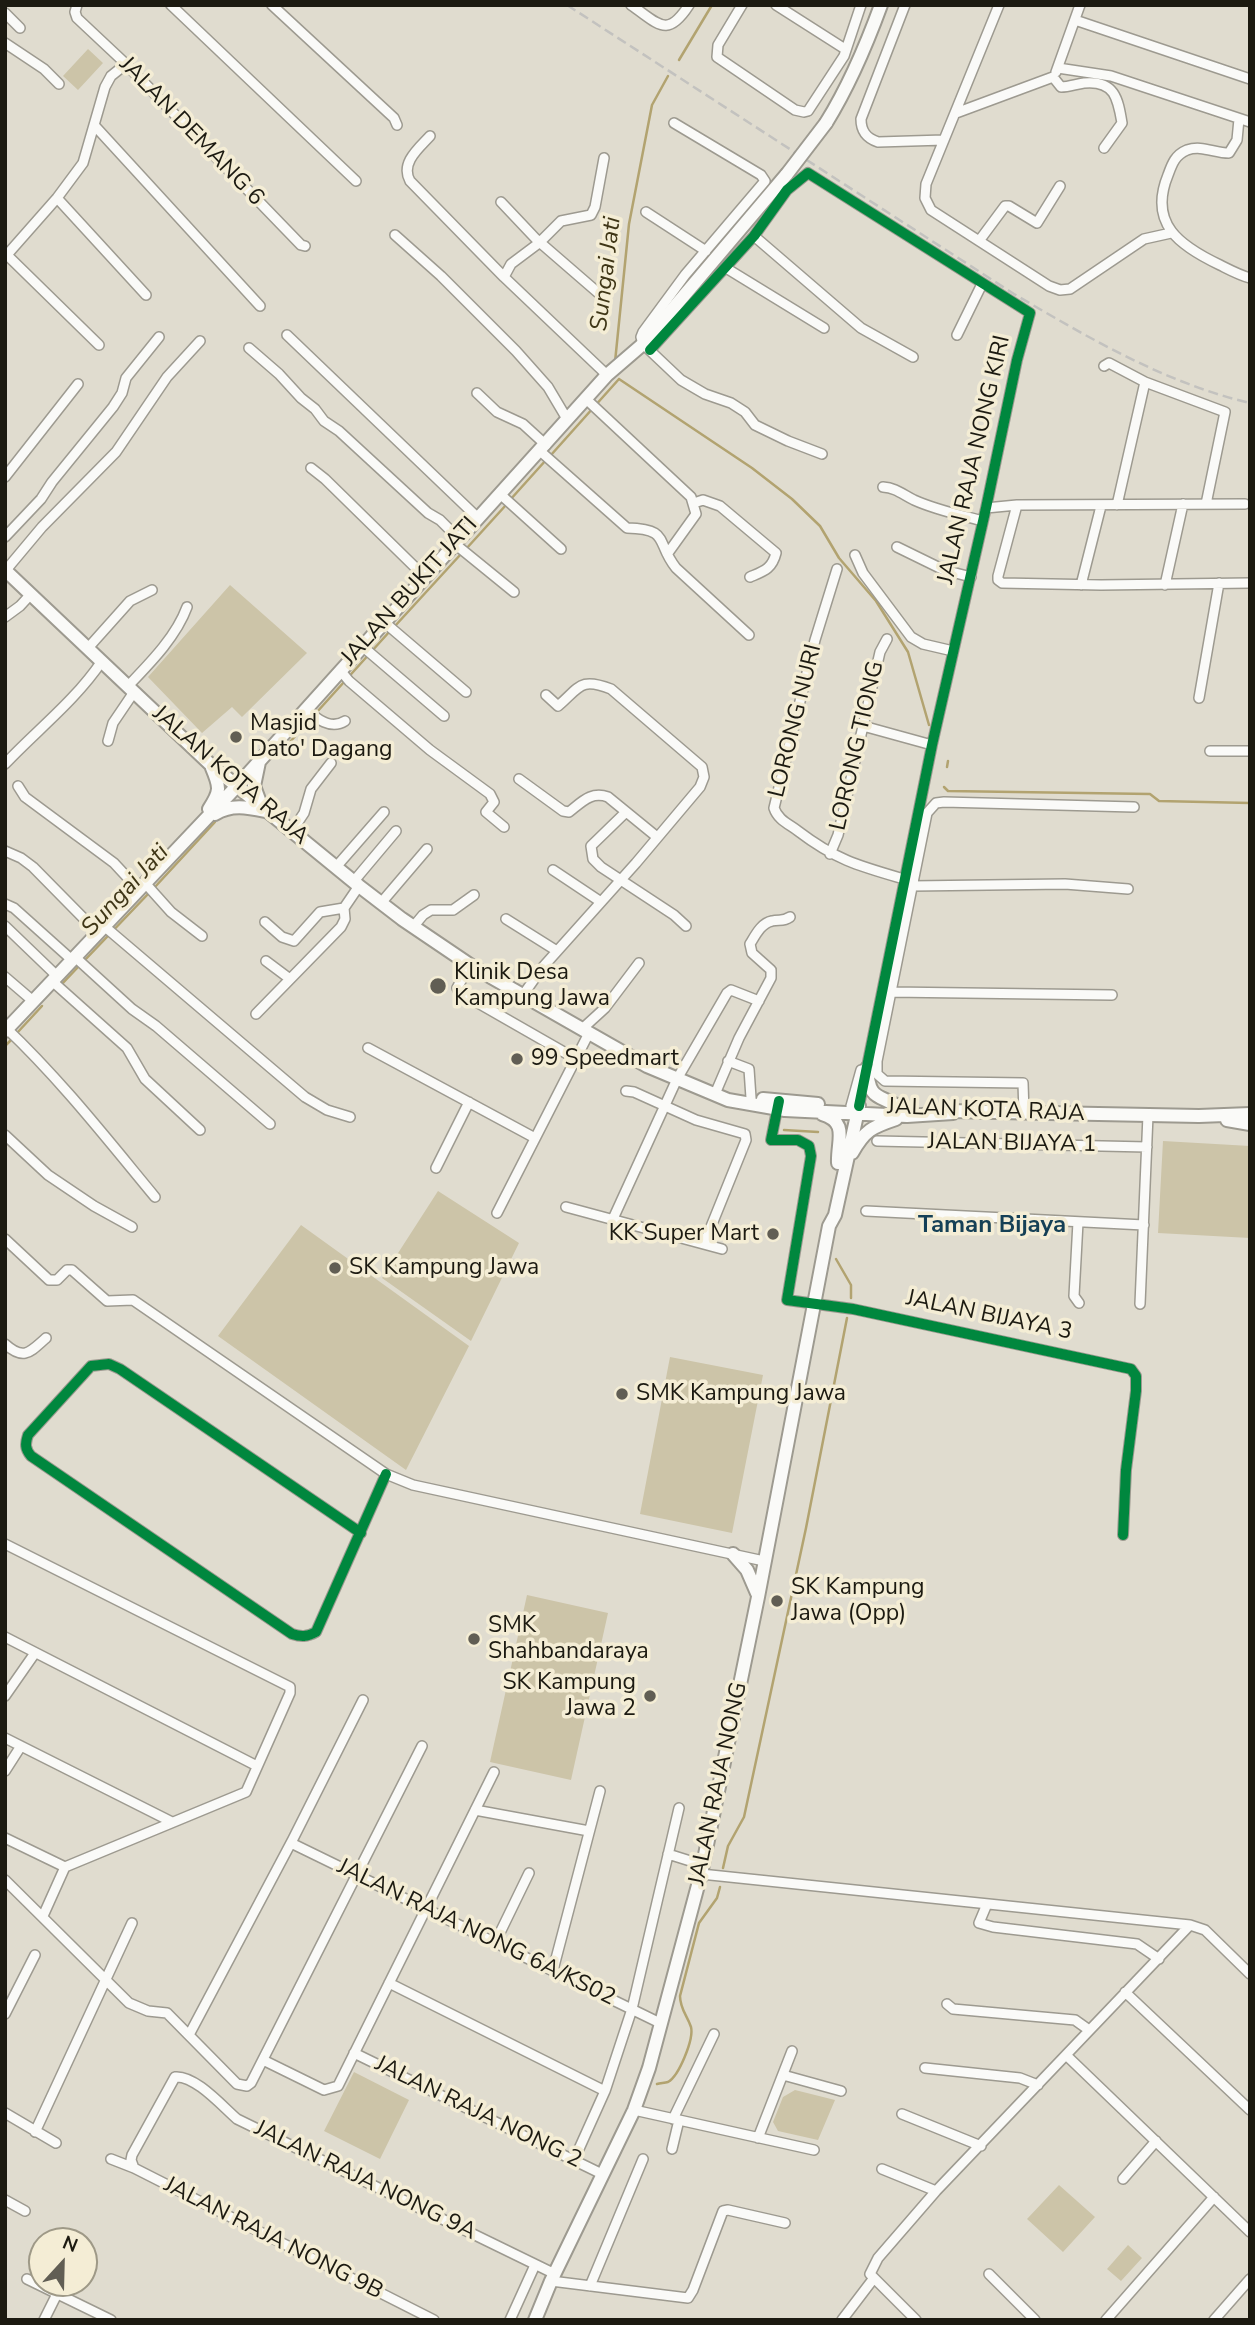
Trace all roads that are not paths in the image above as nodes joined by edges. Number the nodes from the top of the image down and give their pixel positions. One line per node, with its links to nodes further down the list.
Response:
1 (78, 5): 18 (street, JALAN DEMANG 6)
2 (171, 5): 32 (street)
3 (272, 5): 27 (street)
4 (631, 5): 5 (street)
5 (689, 5)
6 (742, 5): 17 (street)
7 (776, 5): 17 (street)
8 (861, 5): 17 (street)
9 (881, 5): 58 (main road, JALAN BUKIT JATI, bridge)
10 (905, 5): 29 (street)
11 (999, 5): 22 (street)
12 (1080, 5): 14 (street)
13 (5, 13): 15 (street)
14 (1075, 20): 19 (street); 20 (street)
15 (20, 28)
16 (5, 43): 21 (street)
17 (845, 49)
18 (126, 64): 26 (street); 42 (street, JALAN DEMANG 6)
19 (1056, 72): 22 (street); 23 (street); 30 (street)
20 (1250, 79)
21 (59, 84)
22 (956, 113): 29 (street)
23 (1240, 119): 24 (street); 37 (street)
24 (1250, 122)
25 (674, 123): 43 (street)
26 (94, 125): 34 (street); 51 (street)
27 (397, 125)
28 (430, 136): 46 (street)
29 (943, 140): 40 (street)
30 (1104, 148)
31 (604, 158): 41 (street)
32 (356, 181)
33 (1060, 186): 40 (street)
34 (57, 198): 44 (street); 49 (street)
35 (501, 202): 41 (street)
36 (646, 212): 43 (street)
37 (1171, 233): 40 (street); 47 (street)
38 (394, 235): 67 (street)
39 (754, 236): 45 (street, JALAN RAJA NONG KIRI); 48 (street, JALAN RAJA NONG KIRI); 60 (street)
40 (979, 241)
41 (539, 243): 46 (street); 50 (street)
42 (305, 246)
43 (706, 251): 58 (street)
44 (6, 256): 57 (street)
45 (726, 268): 52 (street); 58 (street, JALAN RAJA NONG KIRI)
46 (504, 277): 62 (street)
47 (1250, 278)
48 (982, 284): 53 (street); 81 (street, JALAN RAJA NONG KIRI)
49 (146, 295)
50 (603, 297)
51 (260, 306)
52 (824, 328)
53 (957, 334)
54 (287, 335): 82 (street)
55 (159, 337): 84 (street)
56 (200, 341): 91 (street)
57 (99, 345)
58 (646, 347): 62 (main road, JALAN BUKIT JATI); 69 (street)
59 (249, 348): 85 (street)
60 (913, 357)
61 (1104, 366): 63 (street)
62 (609, 374): 66 (main road, JALAN BUKIT JATI)
63 (1145, 382): 76 (street); 79 (street)
64 (78, 384): 71 (street)
65 (477, 393): 68 (street)
66 (592, 405): 67 (main road, JALAN BUKIT JATI); 74 (street)
67 (567, 419): 68 (main road, JALAN BUKIT JATI)
68 (543, 448): 73 (main road, JALAN BUKIT JATI); 88 (street)
69 (822, 454)
70 (311, 468): 92 (street)
71 (5, 477)
72 (883, 487): 83 (street)
73 (506, 499): 82 (main road, JALAN BUKIT JATI); 87 (street)
74 (694, 503): 88 (street); 93 (street)
75 (1183, 504): 76 (street); 79 (street); 97 (street)
76 (1206, 504): 77 (street)
77 (1245, 504)
78 (1017, 505): 80 (street); 81 (street); 98 (street)
79 (1117, 505): 80 (street)
80 (1101, 506): 98 (street)
81 (986, 508): 83 (street, JALAN RAJA NONG KIRI)
82 (477, 517): 85 (main road, JALAN BUKIT JATI)
83 (983, 521): 94 (street, JALAN RAJA NONG KIRI)
84 (5, 537)
85 (460, 546): 92 (main road, JALAN BUKIT JATI); 100 (street)
86 (897, 547): 94 (street)
87 (561, 549)
88 (668, 553): 105 (street)
89 (855, 555): 109 (street)
90 (837, 569): 142 (street, LORONG NURI)
91 (6, 570): 101 (main road, JALAN KOTA RAJA)
92 (425, 577): 104 (main road, JALAN BUKIT JATI)
93 (750, 577)
94 (971, 577): 109 (street, JALAN RAJA NONG KIRI)
95 (1249, 580): 96 (street)
96 (1219, 583): 97 (street); 115 (street)
97 (1165, 584): 98 (street)
98 (1081, 585)
99 (152, 590): 107 (street)
100 (514, 592)
101 (31, 594): 103 (street); 107 (main road, JALAN KOTA RAJA)
102 (187, 607): 112 (street)
103 (5, 617)
104 (389, 627): 108 (main road, JALAN BUKIT JATI); 113 (street)
105 (749, 635)
106 (887, 639): 119 (street, LORONG TIONG)
107 (88, 649): 110 (main road, JALAN KOTA RAJA)
108 (367, 651): 111 (main road, JALAN BUKIT JATI); 117 (street)
109 (953, 651): 121 (street, JALAN RAJA NONG KIRI)
110 (102, 662): 112 (main road, JALAN KOTA RAJA); 126 (street)
111 (344, 676): 116 (main road, JALAN BUKIT JATI); 136 (street)
112 (131, 689): 120 (street); 127 (main road, JALAN KOTA RAJA)
113 (466, 692)
114 (546, 695): 139 (street)
115 (1199, 698)
116 (312, 713): 118 (street); 124 (main road, JALAN BUKIT JATI)
117 (444, 716)
118 (345, 721)
119 (863, 726): 121 (street); 142 (street, LORONG TIONG)
120 (107, 741)
121 (932, 745): 145 (street, JALAN RAJA NONG KIRI)
122 (1210, 751): 123 (street)
123 (1250, 751)
124 (260, 758): 130 (main road, JALAN BUKIT JATI); 132 (main road)
125 (331, 763): 137 (street)
126 (5, 764)
127 (211, 765): 130 (main road, JALAN KOTA RAJA); 135 (main road)
128 (519, 779): 133 (street)
129 (18, 786): 149 (street)
130 (237, 786): 132 (main road, JALAN KOTA RAJA); 135 (main road, JALAN BUKIT JATI)
131 (1134, 807): 148 (street)
132 (265, 809): 135 (main road); 137 (main road, JALAN KOTA RAJA)
133 (626, 812): 139 (street); 146 (street)
134 (384, 813): 143 (street)
135 (203, 822): 149 (main road, JALAN BUKIT JATI)
136 (504, 827)
137 (292, 831): 143 (main road, JALAN KOTA RAJA)
138 (396, 831): 147 (street)
139 (657, 836): 146 (street)
140 (427, 849): 153 (street)
141 (5, 851): 162 (street)
142 (830, 854): 145 (street, LORONG NURI)
143 (336, 867): 147 (main road, JALAN KOTA RAJA)
144 (553, 870): 152 (street)
145 (904, 878): 181 (street, JALAN RAJA NONG KIRI)
146 (620, 880): 152 (street); 160 (street)
147 (357, 884): 153 (main road, JALAN KOTA RAJA); 155 (street)
148 (912, 886): 150 (street); 172 (street)
149 (147, 888): 162 (main road, JALAN BUKIT JATI); 163 (street)
150 (1128, 889)
151 (474, 895): 161 (street)
152 (601, 902): 164 (street)
153 (381, 903): 161 (main road, JALAN KOTA RAJA)
154 (5, 904): 165 (street)
155 (344, 908): 158 (street); 171 (street)
156 (790, 917): 176 (street)
157 (506, 919): 164 (street)
158 (265, 922)
159 (5, 926): 170 (street)
160 (686, 926)
161 (413, 927): 168 (main road, JALAN KOTA RAJA)
162 (106, 931): 165 (main road, JALAN BUKIT JATI); 199 (street)
163 (202, 936)
164 (557, 951): 173 (street)
165 (78, 960): 170 (main road, JALAN BUKIT JATI); 200 (street)
166 (266, 961): 171 (street)
167 (639, 963): 178 (street)
168 (470, 965): 173 (main road, JALAN KOTA RAJA); 182 (street)
169 (5, 976): 175 (street)
170 (55, 979): 175 (main road, JALAN BUKIT JATI); 202 (street)
171 (290, 979): 177 (street)
172 (891, 992): 174 (street); 195 (street)
173 (523, 995): 178 (main road, JALAN KOTA RAJA)
174 (1112, 995)
175 (33, 1001): 179 (main road, JALAN BUKIT JATI)
176 (759, 1001): 183 (street); 185 (street)
177 (256, 1014)
178 (585, 1031): 182 (street); 185 (main road, JALAN KOTA RAJA)
179 (9, 1032): 209 (street)
180 (368, 1048): 189 (street)
181 (870, 1049): 184 (street, JALAN RAJA NONG KIRI); 192 (street)
182 (576, 1059): 204 (street)
183 (728, 1061): 187 (street); 188 (street)
184 (867, 1068): 192 (street, JALAN RAJA NONG KIRI); 194 (main road)
185 (677, 1079): 187 (main road, JALAN KOTA RAJA); 191 (street)
186 (626, 1091): 191 (street)
187 (718, 1095): 188 (main road, JALAN KOTA RAJA); 190 (main road)
188 (751, 1098): 190 (main road, JALAN KOTA RAJA)
189 (469, 1102): 204 (street); 208 (street)
190 (778, 1105): 192 (main road, JALAN KOTA RAJA); 193 (main road); 220 (street, JALAN BIJAYA 3)
191 (664, 1107): 213 (street); 218 (street)
192 (854, 1110): 193 (main road); 194 (main road, JALAN KOTA RAJA); 207 (main road, JALAN RAJA NONG)
193 (812, 1111): 207 (main road)
194 (904, 1113): 195 (main road, JALAN KOTA RAJA); 207 (main road)
195 (1024, 1113): 197 (main road, JALAN KOTA RAJA)
196 (1250, 1114): 198 (main road, JALAN KOTA RAJA)
197 (1148, 1115): 198 (main road, JALAN KOTA RAJA); 206 (street)
198 (1199, 1116): 201 (main road, JALAN KOTA RAJA)
199 (350, 1117)
200 (270, 1124)
201 (1250, 1124)
202 (200, 1130)
203 (5, 1135): 216 (street)
204 (535, 1138): 212 (street)
205 (877, 1141): 206 (street, JALAN BIJAYA 1)
206 (1147, 1147): 215 (street)
207 (842, 1163): 220 (main road, JALAN RAJA NONG)
208 (436, 1168)
209 (155, 1197)
210 (566, 1207): 213 (street)
211 (866, 1211): 214 (street)
212 (497, 1213)
213 (612, 1221): 218 (street)
214 (1078, 1222): 215 (street); 221 (street)
215 (1144, 1225): 222 (street)
216 (132, 1227)
217 (5, 1239): 225 (street)
218 (704, 1244): 219 (street)
219 (722, 1249)
220 (814, 1303): 227 (street, JALAN BIJAYA 3); 230 (main road, JALAN RAJA NONG)
221 (1079, 1303)
222 (1140, 1304)
223 (46, 1338): 224 (street)
224 (5, 1344)
225 (386, 1474): 226 (street); 229 (street)
226 (360, 1533): 226 (street)
227 (1123, 1535)
228 (5, 1544): 239 (street)
229 (733, 1554): 230 (street); 231 (main road)
230 (764, 1561): 231 (main road, JALAN RAJA NONG)
231 (758, 1597): 251 (main road, JALAN RAJA NONG)
232 (5, 1637): 233 (street)
233 (35, 1653): 234 (street); 239 (street)
234 (5, 1696)
235 (363, 1700): 248 (street)
236 (5, 1738): 237 (street)
237 (21, 1746): 240 (street); 245 (street)
238 (422, 1746): 253 (street)
239 (257, 1766): 245 (street)
240 (5, 1771)
241 (494, 1772): 244 (street)
242 (600, 1791): 246 (street)
243 (679, 1808): 249 (street)
244 (475, 1810): 246 (street); 256 (street)
245 (172, 1822): 250 (street)
246 (589, 1831): 263 (street)
247 (5, 1838): 250 (street)
248 (292, 1841): 253 (street, JALAN RAJA NONG 6A/KS02); 274 (street)
249 (668, 1854): 251 (street); 269 (street)
250 (65, 1867): 257 (street)
251 (702, 1869): 255 (street); 271 (main road, JALAN RAJA NONG)
252 (529, 1873): 260 (street)
253 (356, 1875): 256 (street, JALAN RAJA NONG 6A/KS02); 278 (street)
254 (5, 1880): 257 (street)
255 (987, 1904): 259 (street); 262 (street)
256 (426, 1909): 260 (street, JALAN RAJA NONG 6A/KS02); 266 (street)
257 (43, 1916): 265 (street)
258 (132, 1923): 265 (street)
259 (1190, 1925): 262 (street); 264 (street)
260 (495, 1943): 263 (street, JALAN RAJA NONG 6A/KS02)
261 (35, 1955): 270 (street)
262 (1159, 1959): 267 (street)
263 (553, 1970): 269 (street, JALAN RAJA NONG 6A/KS02)
264 (1250, 1974)
265 (105, 1980): 274 (street); 289 (street)
266 (389, 1983): 276 (street); 282 (street)
267 (1125, 1992): 272 (street); 285 (street)
268 (947, 2004): 272 (street)
269 (632, 2009): 271 (street, JALAN RAJA NONG 6A/KS02); 282 (street)
270 (5, 2014)
271 (660, 2023): 284 (main road, JALAN RAJA NONG)
272 (1089, 2030): 277 (street)
273 (714, 2034): 288 (street)
274 (189, 2035): 278 (street)
275 (792, 2052): 280 (street)
276 (354, 2053): 278 (street); 298 (street, JALAN RAJA NONG 2)
277 (1066, 2055): 281 (street); 291 (street)
278 (263, 2060)
279 (925, 2068): 281 (street)
280 (783, 2075): 283 (street); 290 (street)
281 (1038, 2085): 293 (street)
282 (605, 2091): 298 (street)
283 (841, 2091)
284 (634, 2110): 288 (street); 301 (main road, JALAN RAJA NONG)
285 (1250, 2110)
286 (5, 2113): 289 (street)
287 (902, 2114): 293 (street)
288 (676, 2120): 290 (street); 294 (street)
289 (36, 2132): 292 (street)
290 (758, 2138): 295 (street)
291 (1156, 2141): 302 (street); 304 (street)
292 (56, 2143)
293 (981, 2146): 303 (street)
294 (672, 2149)
295 (814, 2150)
296 (111, 2159): 299 (street, JALAN RAJA NONG 9B)
297 (643, 2159): 314 (street)
298 (574, 2160): 301 (street, JALAN RAJA NONG 2)
299 (134, 2168): 309 (street, JALAN RAJA NONG 9A); 319 (street, JALAN RAJA NONG 9B)
300 (882, 2169): 303 (street)
301 (602, 2174): 312 (main road, JALAN RAJA NONG)
302 (1123, 2179)
303 (936, 2191): 311 (street)
304 (1214, 2197): 308 (street); 325 (street)
305 (5, 2200): 306 (street)
306 (25, 2211)
307 (785, 2223): 314 (street, JALAN RAJA NONG 9A)
308 (1250, 2232)
309 (535, 2265): 312 (street, JALAN RAJA NONG 9A); 320 (street)
310 (989, 2274): 324 (street)
311 (872, 2276): 322 (street); 323 (street)
312 (553, 2277): 314 (street, JALAN RAJA NONG 9A); 321 (main road, JALAN RAJA NONG)
313 (1250, 2279): 326 (street)
314 (590, 2286)
315 (56, 2297): 317 (street)
316 (63, 2297): 318 (street)
317 (44, 2320)
318 (111, 2320)
319 (434, 2320)
320 (510, 2320)
321 (535, 2320)
322 (842, 2320)
323 (916, 2320)
324 (1035, 2320)
325 (1106, 2320)
326 (1214, 2320)

